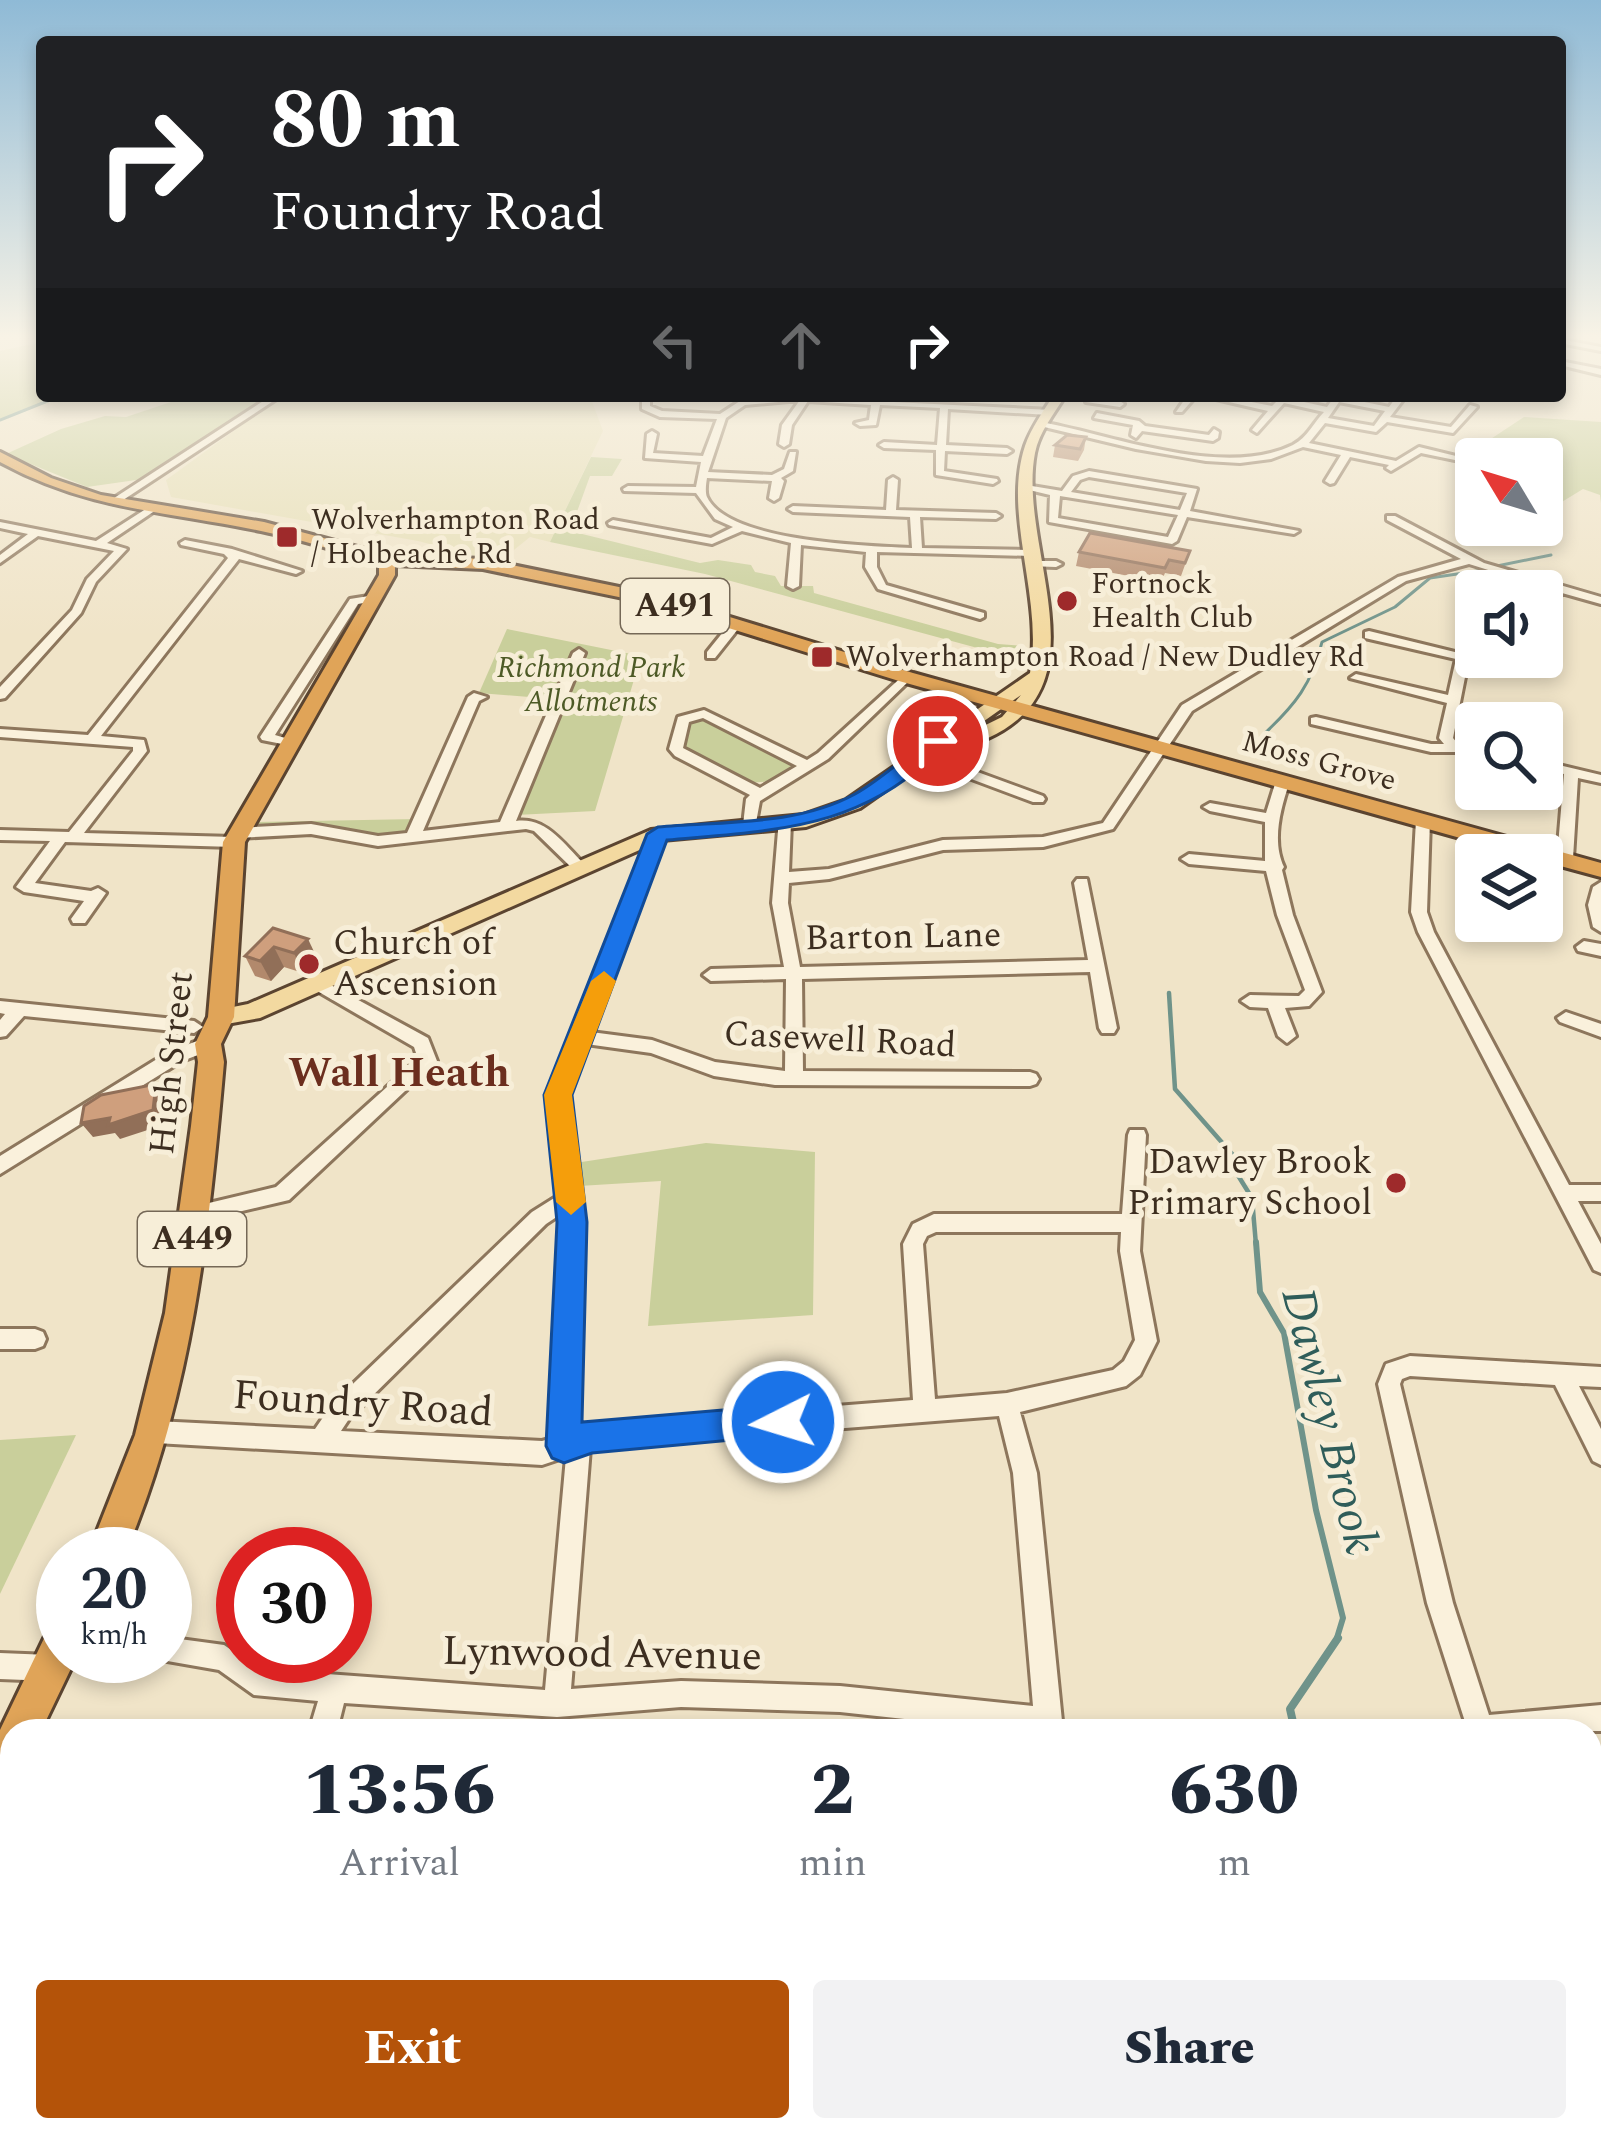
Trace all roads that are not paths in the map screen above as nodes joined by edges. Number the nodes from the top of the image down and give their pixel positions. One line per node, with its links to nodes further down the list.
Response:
1 (215, 436): 33 (street)
2 (716, 436): 21 (street)
3 (786, 436): 11 (street)
4 (941, 436): 14 (street)
5 (1037, 436): 28 (main road)
6 (1106, 436): 10 (street)
7 (1133, 436): 10 (street)
8 (1308, 436): 12 (street)
9 (636, 439): 21 (street)
10 (1128, 442): 12 (street)
11 (784, 444)
12 (1302, 444): 17 (street)
13 (884, 445): 14 (street)
14 (939, 448): 15 (street); 25 (street)
15 (1006, 451)
16 (793, 454): 24 (street)
17 (1347, 454): 19 (street); 26 (street)
18 (0, 456): 33 (highway)
19 (1455, 457)
20 (1114, 458): 23 (street)
21 (708, 459): 22 (street)
22 (704, 475): 24 (street); 30 (street)
23 (1108, 476): 31 (street); 38 (street)
24 (774, 478): 32 (street)
25 (993, 481)
26 (1330, 481)
27 (896, 484): 37 (street)
28 (1026, 488): 31 (street); 54 (main road)
29 (628, 489): 30 (street)
30 (701, 490): 45 (street)
31 (1060, 493): 34 (street); 42 (street)
32 (774, 498)
33 (113, 502): 35 (highway)
34 (1146, 506): 38 (street); 48 (street)
35 (152, 508): 50 (street); 56 (highway)
36 (793, 509): 37 (street)
37 (891, 512): 39 (street)
38 (1184, 512): 46 (street); 48 (street)
39 (915, 514): 40 (street); 53 (street)
40 (996, 516)
41 (1391, 518): 59 (street)
42 (1053, 520): 48 (street); 54 (street)
43 (613, 524): 45 (street)
44 (0, 525): 47 (street)
45 (742, 527): 49 (street)
46 (1294, 531)
47 (38, 532): 50 (street); 58 (street)
48 (1131, 533)
49 (796, 541): 52 (street); 63 (street)
50 (101, 542): 80 (street)
51 (185, 543): 55 (street)
52 (872, 548): 53 (street); 67 (street)
53 (917, 549): 54 (street)
54 (1031, 551): 60 (street); 78 (main road)
55 (234, 554): 62 (street); 88 (street)
56 (389, 554): 57 (highway); 65 (highway, A449)
57 (413, 555): 65 (highway, A449); 68 (highway, A491)
58 (0, 560)
59 (1470, 560): 61 (street); 89 (street)
60 (1056, 564)
61 (1500, 570)
62 (296, 571)
63 (793, 586)
64 (1563, 590): 66 (street)
65 (376, 595): 109 (highway, A449)
66 (1601, 601)
67 (980, 615)
68 (736, 623): 73 (street); 75 (highway, A491)
69 (1369, 634): 72 (street)
70 (694, 652): 73 (street)
71 (579, 653): 104 (street)
72 (1455, 653)
73 (711, 655): 74 (street)
74 (728, 658)
75 (906, 677): 79 (highway, A491); 92 (street)
76 (1356, 678): 82 (street)
77 (1462, 678): 82 (street)
78 (1038, 681): 83 (main road); 85 (main road)
79 (959, 692): 83 (highway, A491); 84 (main road)
80 (0, 695)
81 (475, 697): 110 (street)
82 (1452, 700): 90 (street)
83 (1011, 706): 84 (main road); 85 (highway, Moss Grove / A491); 91 (main road)
84 (969, 719): 95 (main road)
85 (1060, 721): 89 (highway, Moss Grove / A491)
86 (1316, 721): 90 (street)
87 (0, 734): 88 (street)
88 (92, 740): 108 (street)
89 (1160, 748): 97 (highway, Moss Grove / A491); 116 (street)
90 (1454, 748)
91 (931, 759): 95 (main road); 99 (street)
92 (808, 766): 98 (street); 98 (street)
93 (1563, 770): 94 (street)
94 (1571, 772): 96 (street); 111 (street)
95 (889, 779): 103 (main road)
96 (1601, 779)
97 (1282, 784): 101 (street); 102 (highway, Moss Grove / A491)
98 (762, 794): 105 (street)
99 (1026, 798)
100 (1210, 807): 101 (street)
101 (1269, 818): 114 (street)
102 (1423, 820): 111 (highway, Moss Grove / A491); 139 (street)
103 (784, 822): 105 (main road); 116 (street)
104 (507, 824): 110 (street); 113 (street)
105 (750, 825): 106 (main road)
106 (658, 834): 113 (main road); 134 (street)
107 (0, 835): 108 (street)
108 (68, 836): 109 (street); 119 (street)
109 (236, 838): 110 (street); 130 (highway, High Street / A449)
110 (412, 839)
111 (1564, 858): 115 (highway, Moss Grove / A491)
112 (1189, 860): 114 (street)
113 (578, 866): 124 (main road)
114 (1276, 867): 126 (street)
115 (1601, 870)
116 (783, 878): 122 (street)
117 (1082, 883): 121 (street)
118 (1601, 887): 120 (street)
119 (79, 919)
120 (1601, 927)
121 (1097, 966): 122 (street, Barton Lane); 129 (street)
122 (794, 973): 123 (street, Barton Lane); 135 (street)
123 (711, 975)
124 (318, 984): 130 (main road); 142 (street)
125 (1250, 1001): 126 (street)
126 (1276, 1003): 133 (street)
127 (10, 1008): 130 (street); 131 (street)
128 (1566, 1018): 132 (street)
129 (1108, 1028)
130 (208, 1029): 138 (street); 142 (highway, High Street / A449)
131 (0, 1031)
132 (1601, 1031)
133 (1287, 1036)
134 (580, 1037): 135 (street, Casewell Road); 141 (street)
135 (794, 1078): 136 (street, Casewell Road)
136 (1030, 1078)
137 (1136, 1134): 143 (street, Foundry Road)
138 (0, 1166)
139 (1564, 1192): 140 (street); 144 (street)
140 (1601, 1192)
141 (571, 1198): 152 (street); 153 (street)
142 (195, 1214): 151 (highway, High Street / A449)
143 (1132, 1223): 149 (street, Foundry Road); 150 (street)
144 (1601, 1264)
145 (0, 1339): 146 (street)
146 (35, 1340)
147 (1562, 1376): 148 (street); 154 (street); 166 (street)
148 (1601, 1377)
149 (1006, 1404): 150 (street, Foundry Road); 165 (street)
150 (925, 1408): 153 (street, Foundry Road)
151 (156, 1432): 152 (street, Foundry Road); 155 (highway, A449)
152 (323, 1438): 153 (street, Foundry Road)
153 (571, 1443): 161 (street)
154 (1601, 1454)
155 (117, 1527)
156 (192, 1654): 160 (street, Lynwood Avenue)
157 (36, 1659): 158 (street)
158 (0, 1666)
159 (43, 1683): 162 (highway)
160 (334, 1689): 161 (street, Lynwood Avenue); 163 (street)
161 (556, 1703): 164 (street, Lynwood Avenue)
162 (26, 1719)
163 (326, 1719)
164 (990, 1719)
165 (1047, 1719)
166 (1478, 1719)

